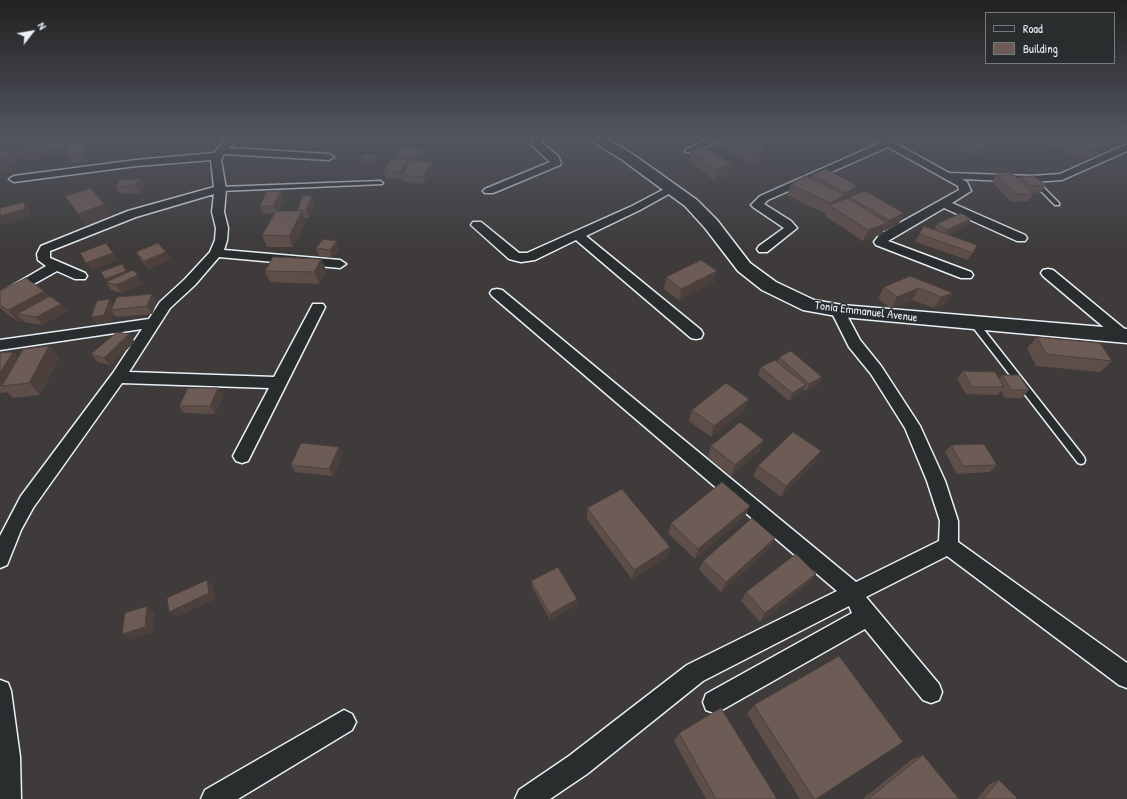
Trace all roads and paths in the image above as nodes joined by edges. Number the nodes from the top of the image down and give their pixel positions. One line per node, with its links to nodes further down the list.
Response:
1 (42, 175): 8 (street)
2 (218, 175): 12 (street)
3 (527, 175): 13 (street)
4 (654, 175): 11 (street, Tonia Emmanuel Avenue)
5 (811, 175): 19 (street)
6 (1066, 175): 9 (street)
7 (947, 176): 9 (street); 14 (street)
8 (14, 179)
9 (1032, 179): 15 (lane)
10 (380, 183): 12 (lane)
11 (672, 188): 17 (street); 29 (street, Tonia Emmanuel Avenue)
12 (220, 189): 20 (street); 22 (street)
13 (489, 191)
14 (943, 203): 18 (street); 24 (street)
15 (1057, 204)
16 (477, 225): 17 (street)
17 (577, 235): 32 (street)
18 (1021, 238)
19 (762, 249)
20 (216, 253): 21 (street); 30 (street)
21 (340, 264)
22 (55, 266): 25 (street); 27 (street)
23 (1048, 273): 33 (street)
24 (966, 275)
25 (80, 276)
26 (497, 293): 41 (street)
27 (0, 299)
28 (318, 307): 36 (street)
29 (838, 311): 31 (street, Tonia Emmanuel Avenue); 39 (street)
30 (153, 323): 34 (street); 35 (street)
31 (975, 324): 33 (street, Tonia Emmanuel Avenue); 38 (lane)
32 (696, 334)
33 (1125, 336)
34 (0, 345)
35 (118, 377): 36 (street); 40 (street)
36 (280, 383): 37 (street)
37 (242, 456)
38 (1081, 460)
39 (948, 546): 41 (street); 43 (street)
40 (0, 559)
41 (854, 593): 42 (street); 50 (street)
42 (868, 616): 45 (street); 46 (street)
43 (1127, 677)
44 (0, 691): 48 (street)
45 (931, 692)
46 (714, 702)
47 (344, 722): 49 (street)
48 (8, 799)
49 (214, 799)
50 (528, 799)

